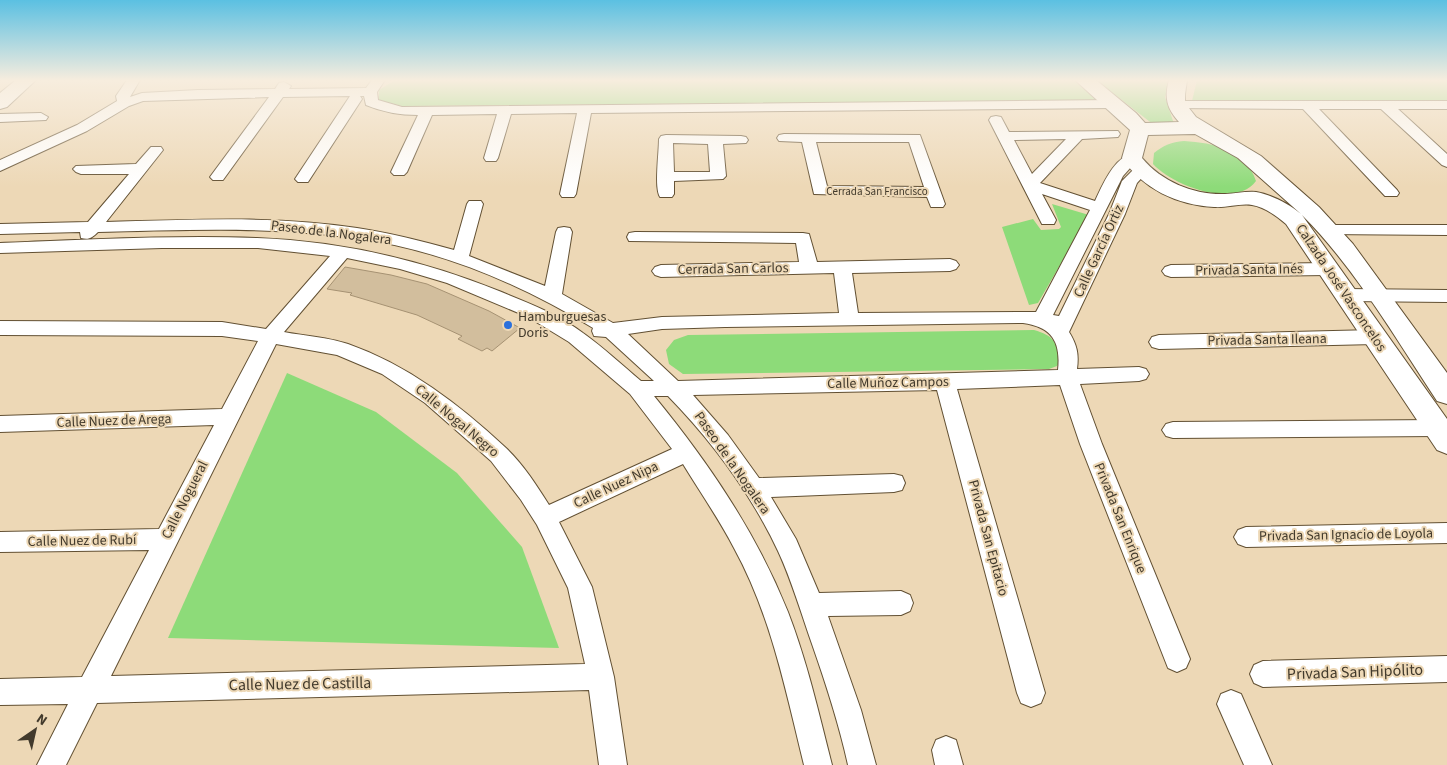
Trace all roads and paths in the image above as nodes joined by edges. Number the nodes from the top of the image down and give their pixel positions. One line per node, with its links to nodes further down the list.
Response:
1 (107, 116): 19 (street)
2 (133, 116): 19 (street)
3 (262, 116): 39 (street)
4 (344, 116): 41 (street)
5 (425, 116): 37 (street)
6 (504, 116): 30 (street)
7 (584, 116): 44 (street)
8 (700, 116): 26 (street)
9 (857, 116): 25 (street)
10 (1127, 116): 18 (street)
11 (1184, 116): 17 (street, Calzada José Vasconcelos)
12 (1316, 116): 43 (street)
13 (1397, 116): 31 (street)
14 (41, 117): 15 (street)
15 (0, 118)
16 (996, 120): 22 (street)
17 (1198, 128): 18 (street); 36 (street, Calzada José Vasconcelos)
18 (1140, 129): 32 (street)
19 (87, 130): 33 (street); 38 (street)
20 (1078, 134): 21 (street); 22 (street); 42 (street)
21 (1113, 134)
22 (1004, 136): 42 (street)
23 (784, 138): 24 (street)
24 (808, 138): 25 (street); 25 (street, Cerrada San Francisco)
25 (863, 138)
26 (698, 139): 27 (street); 40 (street)
27 (715, 139): 28 (street); 40 (street)
28 (741, 140)
29 (156, 150): 35 (street)
30 (491, 158)
31 (1447, 162)
32 (1136, 165): 46 (street, Calzada José Vasconcelos); 48 (street, Calle García Ortiz); 73 (street, Calle García Ortiz)
33 (0, 166)
34 (81, 169): 35 (street)
35 (140, 170): 50 (street)
36 (1264, 170): 46 (street); 52 (street, Calzada José Vasconcelos)
37 (399, 172)
38 (0, 174)
39 (218, 177)
40 (665, 177): 45 (street)
41 (303, 179)
42 (1030, 186): 48 (street, Calle García Ortiz); 49 (street)
43 (1392, 193)
44 (568, 194)
45 (666, 194)
46 (1256, 199): 64 (street, Calzada José Vasconcelos)
47 (475, 204): 60 (street)
48 (1100, 208): 71 (street, Calle García Ortiz)
49 (1048, 220)
50 (91, 227): 51 (street, Paseo de la Nogalera); 57 (street); 60 (street, Paseo de la Nogalera)
51 (0, 229)
52 (1329, 230): 53 (street); 67 (street, Calzada José Vasconcelos)
53 (1447, 230)
54 (564, 232): 69 (street)
55 (635, 237): 56 (street, Cerrada San Carlos)
56 (664, 238): 62 (street, Cerrada San Carlos); 62 (street, Cerrada San Carlos)
57 (80, 244): 58 (street, Paseo de la Nogalera); 59 (street, Paseo de la Nogalera)
58 (0, 248)
59 (343, 252): 75 (street, Calle Nogueral); 76 (street, Paseo de la Nogalera)
60 (460, 258): 69 (street, Paseo de la Nogalera)
61 (950, 265): 63 (street, Cerrada San Carlos)
62 (808, 267): 63 (street, Cerrada San Carlos)
63 (842, 267): 70 (street)
64 (1328, 269): 65 (street, Privada Santa Inés); 66 (street, Calzada José Vasconcelos)
65 (1171, 271)
66 (1346, 295): 67 (street); 77 (street, Calzada José Vasconcelos)
67 (1380, 296): 68 (street); 84 (street, Calzada José Vasconcelos)
68 (1447, 296)
69 (552, 297): 74 (street, Paseo de la Nogalera)
70 (850, 318): 71 (street); 74 (street)
71 (1042, 318): 73 (street)
72 (0, 328): 75 (street, Calle Nogal Negro)
73 (1062, 328): 80 (street)
74 (609, 329): 76 (street); 82 (street, Paseo de la Nogalera)
75 (270, 336): 85 (street, Calle Nogueral); 92 (street, Calle Nogal Negro)
76 (576, 337): 83 (street, Paseo de la Nogalera)
77 (1375, 337): 78 (street, Privada Santa Ileana); 88 (street, Calzada José Vasconcelos)
78 (1159, 342)
79 (1139, 374): 80 (street, Calle Muñoz Campos)
80 (1068, 376): 81 (street, Calle Muñoz Campos); 99 (street, Privada San Enrique)
81 (945, 382): 82 (street, Calle Muñoz Campos); 105 (street, Privada San Epitacio)
82 (675, 388): 83 (street, Calle Muñoz Campos); 91 (street, Paseo de la Nogalera)
83 (637, 389): 89 (street, Paseo de la Nogalera)
84 (1447, 394)
85 (228, 417): 86 (street, Calle Nuez de Arega); 95 (street, Calle Nogueral)
86 (0, 424)
87 (1174, 430): 88 (street)
88 (1442, 435)
89 (687, 452): 92 (street, Calle Nuez Nipa); 109 (street, Paseo de la Nogalera)
90 (894, 484): 91 (street)
91 (753, 488): 98 (street, Paseo de la Nogalera)
92 (546, 518): 102 (street, Calle Nogal Negro)
93 (1447, 533): 94 (street, Privada San Ignacio de Loyola)
94 (1246, 536)
95 (165, 540): 96 (street, Calle Nuez de Rubí); 103 (street, Calle Nogueral)
96 (0, 542)
97 (901, 603): 98 (street)
98 (811, 606): 110 (street, Paseo de la Nogalera)
99 (1177, 659)
100 (1447, 669): 101 (street, Privada San Hipólito)
101 (1263, 674)
102 (601, 677): 103 (street, Calle Nuez de Castilla); 108 (street, Calle Nogal Negro)
103 (89, 689): 104 (street, Calle Nuez de Castilla); 107 (street, Calle Nogueral)
104 (0, 692)
105 (1031, 693)
106 (1231, 704): 111 (street)
107 (51, 765)
108 (613, 765)
109 (818, 765)
110 (862, 765)
111 (1258, 765)

